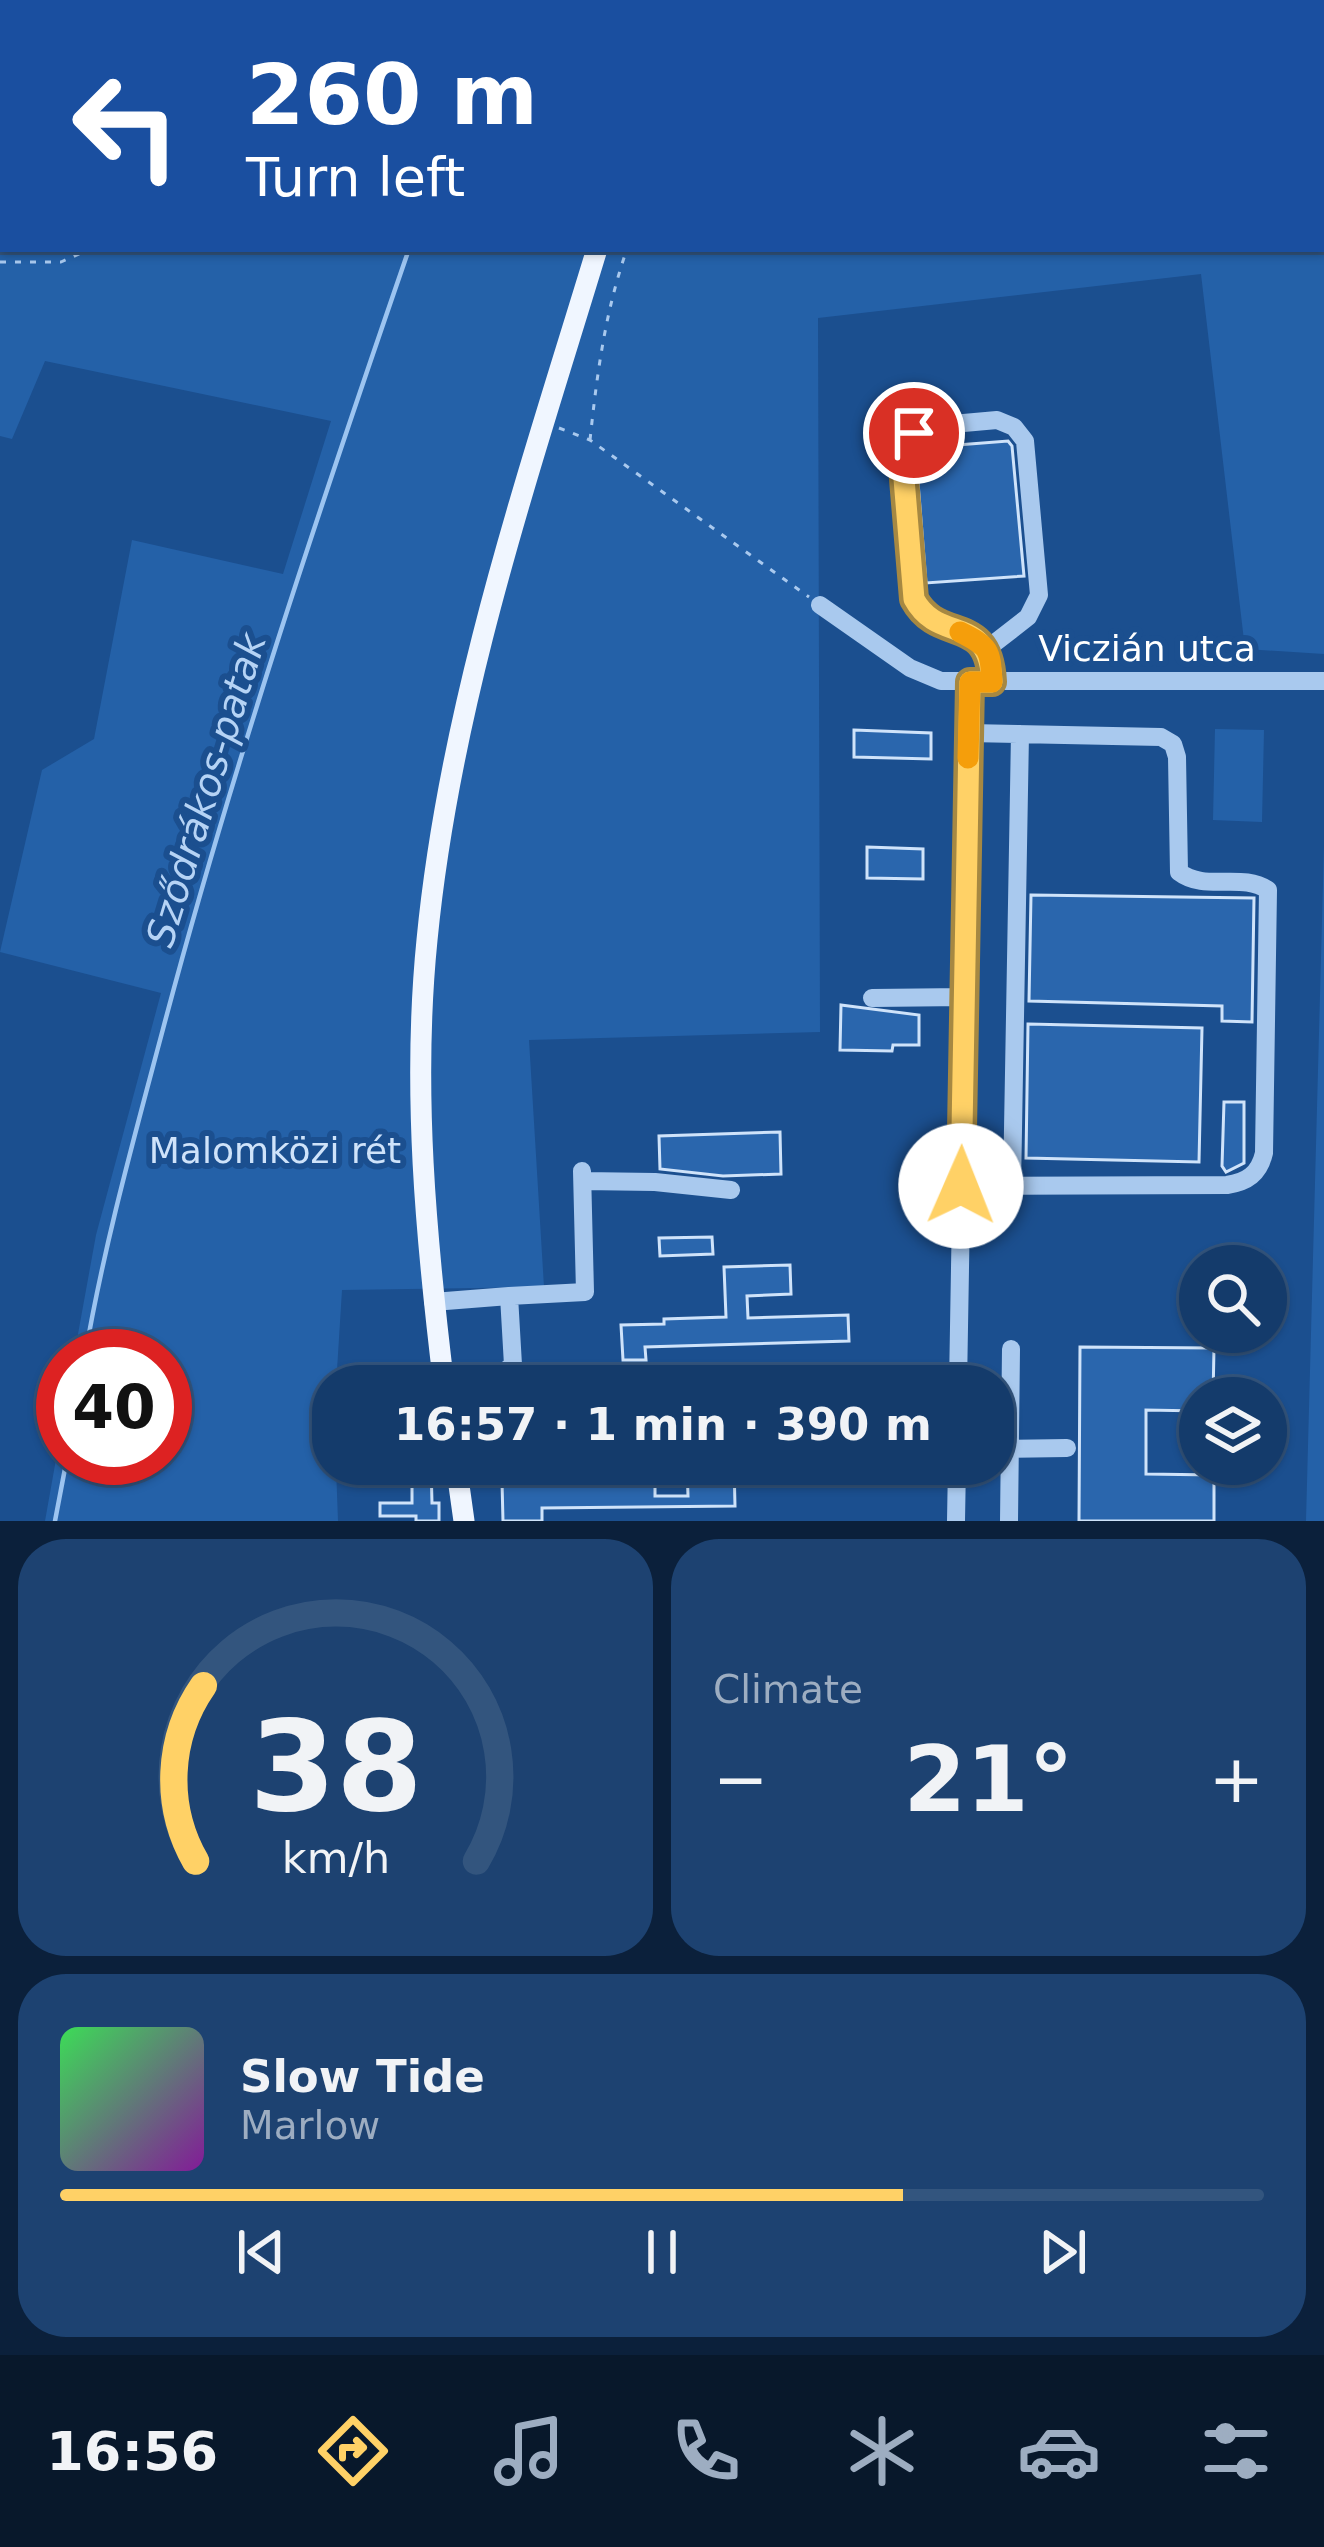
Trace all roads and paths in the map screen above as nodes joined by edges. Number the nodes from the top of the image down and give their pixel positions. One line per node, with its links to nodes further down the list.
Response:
1 (84, 252): 4 (path)
2 (596, 252): 5 (main road)
3 (626, 252): 6 (path)
4 (0, 262)
5 (544, 422): 6 (path); 20 (main road)
6 (590, 440): 7 (path)
7 (820, 605): 10 (street, Viczián utca)
8 (991, 656): 8 (street); 11 (street)
9 (1324, 681): 11 (street, Viczián utca)
10 (970, 682): 11 (street, Viczián utca); 12 (street)
11 (992, 682)
12 (969, 733): 13 (street); 14 (street)
13 (1020, 734): 17 (street); 17 (street)
14 (964, 997): 15 (street); 16 (street)
15 (872, 998)
16 (961, 1186): 17 (street); 24 (street)
17 (1012, 1186)
18 (731, 1190): 19 (street)
19 (509, 1296): 20 (street); 23 (street)
20 (433, 1302): 22 (main road)
21 (1011, 1349): 25 (street)
22 (441, 1365)
23 (513, 1365)
24 (958, 1365)
25 (1009, 1365)
26 (1067, 1448): 27 (street)
27 (1014, 1449)
28 (459, 1485): 31 (main road)
29 (957, 1485): 32 (street)
30 (1005, 1485): 33 (street)
31 (464, 1521)
32 (956, 1521)
33 (1009, 1521)

